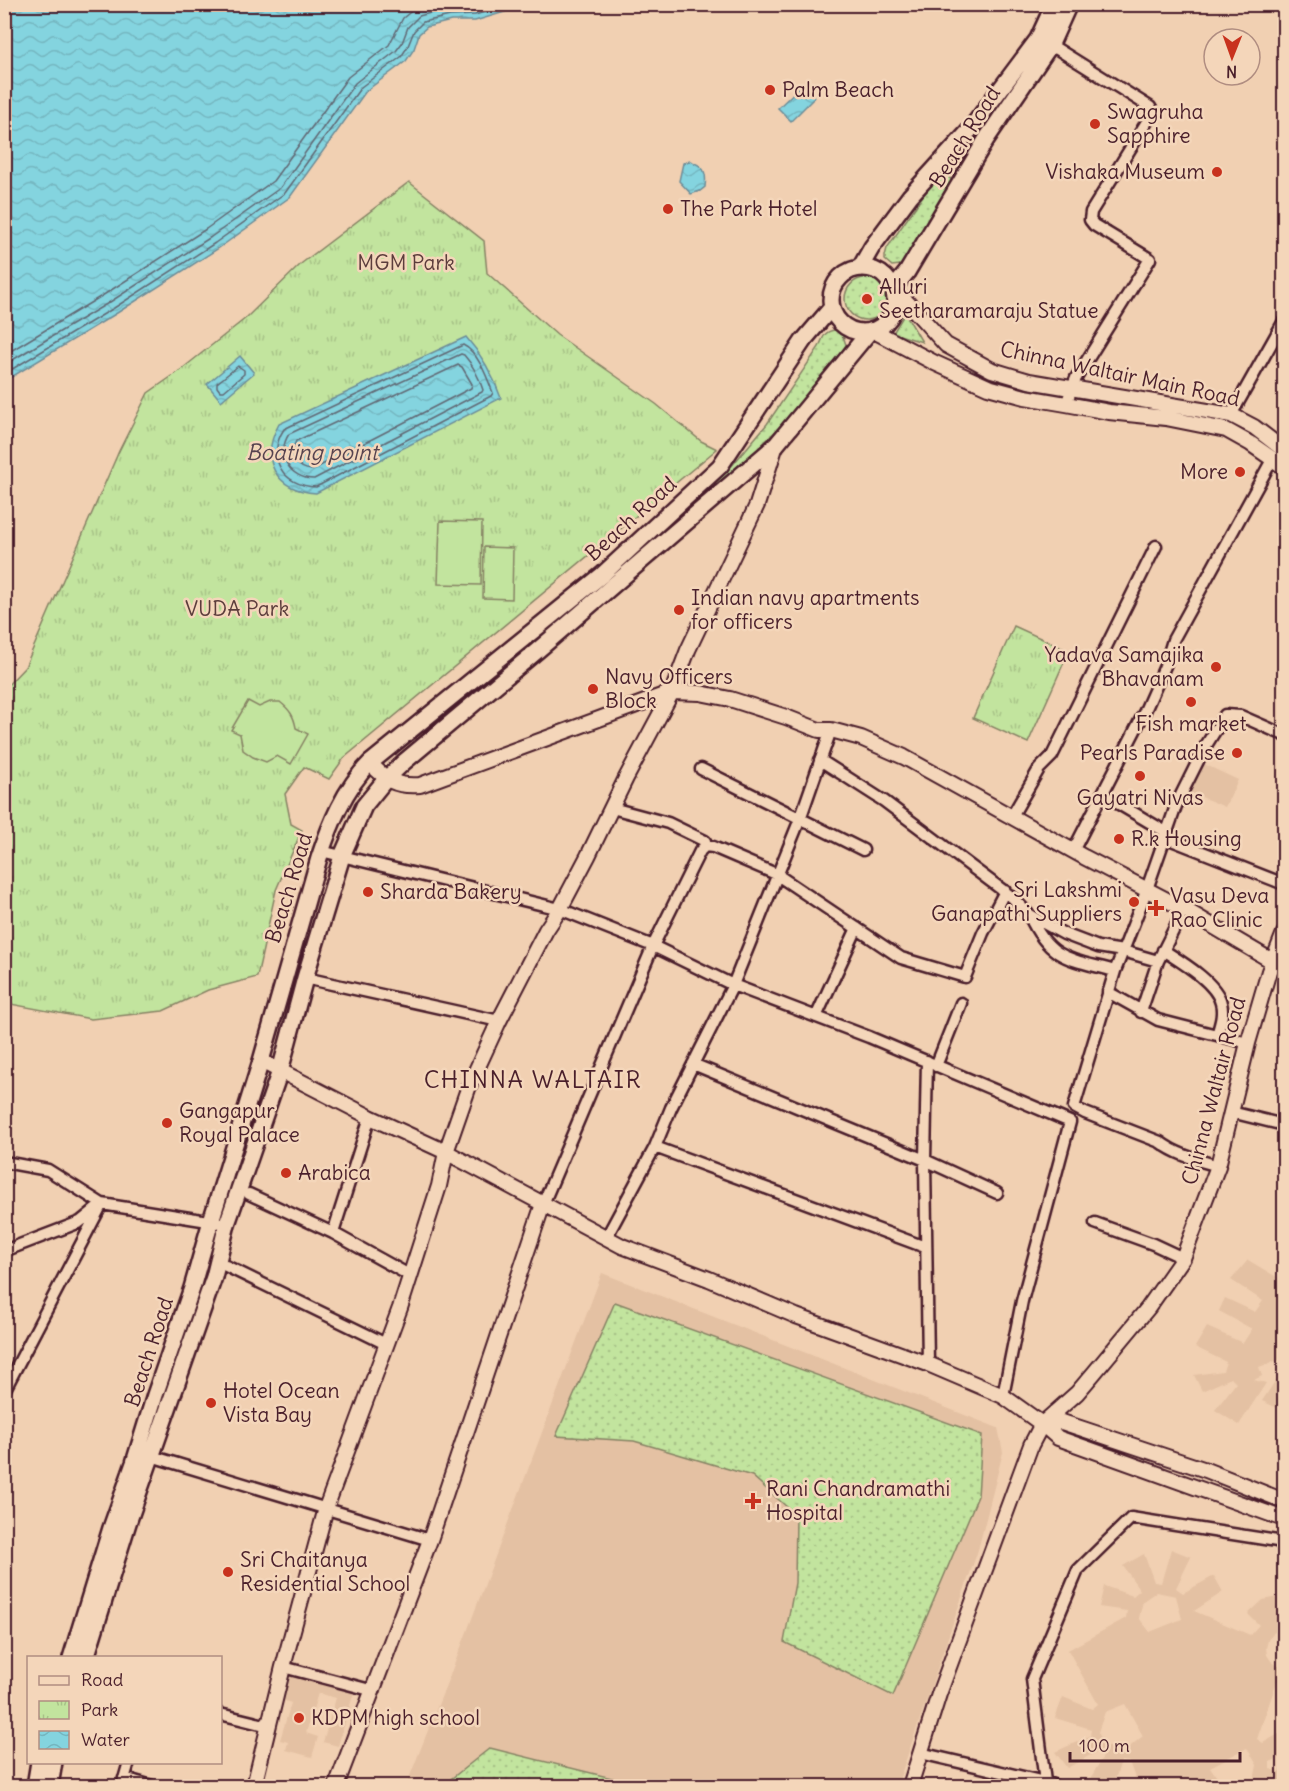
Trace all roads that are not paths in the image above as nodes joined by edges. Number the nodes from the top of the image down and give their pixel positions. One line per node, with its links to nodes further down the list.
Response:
1 (1054, 4): 3 (main road, Beach Road)
2 (1069, 4): 3 (main road, Beach Road)
3 (1045, 41): 4 (main road, Beach Road); 5 (main road, Beach Road); 9 (street)
4 (860, 268): 5 (main road); 6 (main road)
5 (894, 291): 8 (main road); 9 (street, Chinna Waltair Main Road)
6 (832, 307): 8 (main road); 20 (main road, Beach Road)
7 (1284, 321): 11 (street)
8 (871, 331): 10 (street, Chinna Waltair Main Road); 12 (main road, Beach Road)
9 (1072, 387): 10 (street); 11 (street, Chinna Waltair Main Road)
10 (1066, 405): 13 (street, Chinna Waltair Main Road)
11 (1231, 415): 13 (street, Chinna Waltair Main Road)
12 (776, 445): 16 (street); 22 (main road, Beach Road)
13 (1279, 454): 14 (street, Chinna Waltair Main Road); 23 (street)
14 (1284, 467)
15 (1156, 546): 25 (street)
16 (672, 692): 17 (street); 22 (street); 24 (street)
17 (831, 730): 19 (street); 25 (street)
18 (1284, 735): 27 (street)
19 (820, 760): 26 (street); 36 (street)
20 (370, 763): 22 (street); 30 (main road, Beach Road)
21 (701, 769): 26 (street)
22 (386, 779): 32 (main road, Beach Road)
23 (1102, 794): 27 (street); 31 (street)
24 (612, 808): 28 (street); 37 (street)
25 (1012, 816): 31 (street)
26 (800, 819): 29 (street); 33 (street)
27 (1165, 834): 34 (street); 35 (street)
28 (705, 841)
29 (863, 850)
30 (321, 851): 32 (street); 57 (main road, Beach Road)
31 (1073, 851): 35 (street)
32 (342, 856): 37 (street); 48 (main road, Beach Road)
33 (776, 874): 40 (street); 42 (street); 49 (street)
34 (1284, 884)
35 (1147, 890): 38 (street); 44 (street)
36 (1005, 891): 39 (street); 40 (street)
37 (560, 909): 42 (street); 54 (street)
38 (1184, 909): 43 (street); 46 (street)
39 (1029, 915): 44 (street); 47 (street)
40 (857, 928): 53 (street)
41 (1284, 933): 46 (street, Chinna Waltair Road)
42 (653, 946): 49 (street); 74 (street)
43 (1164, 950): 45 (street); 55 (street)
44 (1123, 951): 45 (street); 47 (street)
45 (1158, 961): 52 (street)
46 (1279, 965): 56 (street, Chinna Waltair Road)
47 (1115, 971): 50 (street)
48 (305, 978): 54 (street); 60 (main road, Beach Road)
49 (733, 985): 53 (street); 58 (street)
50 (1108, 992): 52 (street); 61 (street)
51 (961, 1003): 59 (street)
52 (1141, 1012): 55 (street)
53 (816, 1017): 59 (street)
54 (498, 1021): 67 (street)
55 (1217, 1035): 56 (street)
56 (1248, 1043): 62 (street, Chinna Waltair Road)
57 (261, 1061): 60 (street); 75 (main road, Beach Road)
58 (693, 1064): 66 (street); 68 (street)
59 (932, 1064): 64 (street); 68 (street)
60 (280, 1071): 63 (street); 77 (main road, Beach Road)
61 (1074, 1107): 64 (street); 70 (street)
62 (1231, 1112): 65 (street); 70 (street, Chinna Waltair Road)
63 (370, 1117): 67 (street); 78 (street)
64 (1070, 1122): 88 (street)
65 (1284, 1125)
66 (655, 1147): 79 (street); 80 (street)
67 (446, 1152): 74 (street); 84 (street)
68 (925, 1160): 71 (street); 80 (street)
69 (4, 1162): 73 (street)
70 (1218, 1166): 82 (street, Chinna Waltair Road)
71 (997, 1193)
72 (249, 1194): 78 (street)
73 (102, 1204): 75 (street); 81 (street); 87 (street)
74 (543, 1204): 79 (street); 94 (street)
75 (211, 1221): 77 (street); 96 (main road, Beach Road)
76 (1095, 1223): 82 (street)
77 (227, 1224): 90 (main road, Beach Road)
78 (333, 1233): 84 (street)
79 (606, 1238): 86 (street)
80 (926, 1247): 86 (street)
81 (4, 1251)
82 (1183, 1258): 89 (street, Chinna Waltair Road)
83 (226, 1266): 85 (street)
84 (410, 1275): 85 (street)
85 (386, 1344): 92 (street)
86 (928, 1364): 88 (street)
87 (6, 1385)
88 (1003, 1396): 89 (street)
89 (1042, 1424): 91 (street); 93 (street); 102 (street)
90 (151, 1456): 92 (street); 97 (main road, Beach Road)
91 (1284, 1501)
92 (326, 1508): 94 (street); 98 (street)
93 (1284, 1519)
94 (430, 1540): 99 (street)
95 (1284, 1546): 107 (street)
96 (72, 1656)
97 (87, 1656)
98 (283, 1667): 99 (street); 101 (street)
99 (374, 1691): 112 (street)
100 (222, 1714): 101 (street)
101 (269, 1726): 111 (street)
102 (920, 1753): 107 (street); 113 (street)
103 (39, 1764): 108 (main road)
104 (54, 1764): 109 (main road)
105 (128, 1764): 106 (street)
106 (123, 1782): 110 (street)
107 (1050, 1784)
108 (35, 1786)
109 (50, 1786)
110 (152, 1786)
111 (254, 1786)
112 (336, 1786)
113 (910, 1786)

